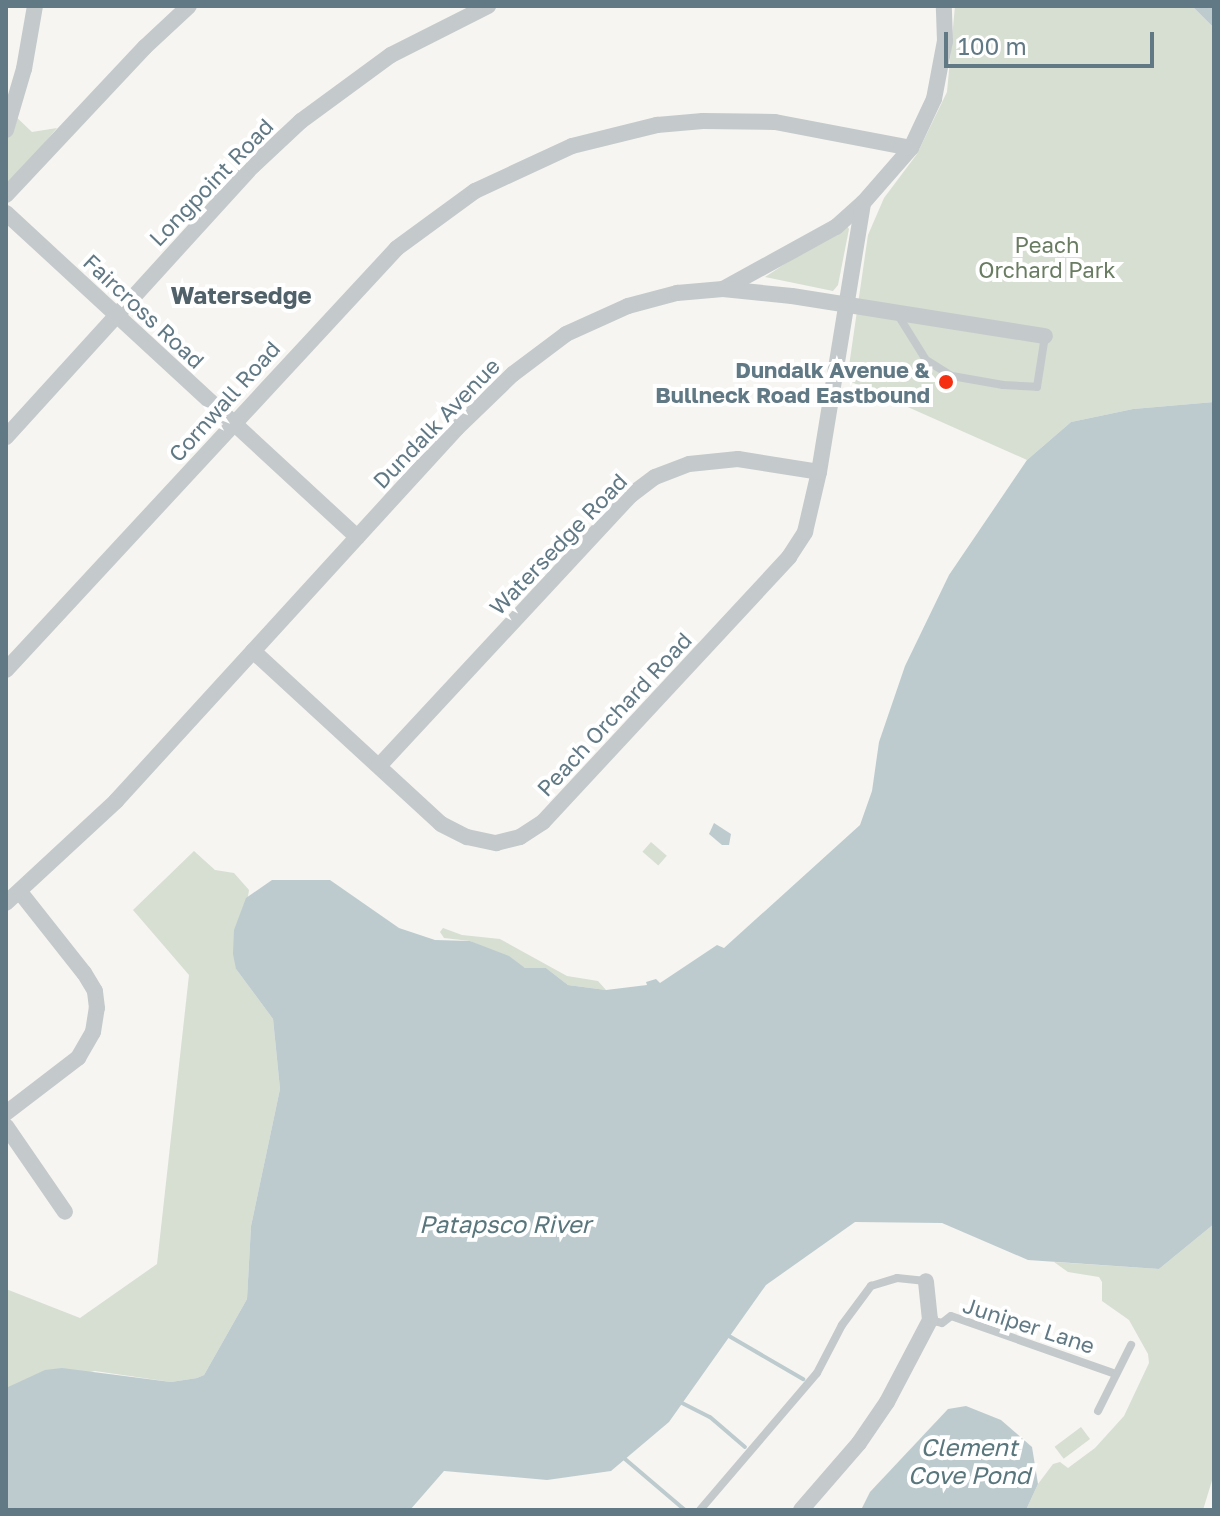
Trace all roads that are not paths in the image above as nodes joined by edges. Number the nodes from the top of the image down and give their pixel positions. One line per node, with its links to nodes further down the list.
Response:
1 (35, 6): 5 (street)
2 (189, 6): 7 (street)
3 (488, 6): 12 (street, Longpoint Road)
4 (944, 6): 6 (street)
5 (6, 130)
6 (911, 148): 8 (street); 15 (street, Cornwall Road)
7 (6, 195)
8 (863, 203): 10 (street); 11 (street, Peach Orchard Road)
9 (6, 213): 12 (street, Faircross Road)
10 (723, 289): 11 (street, Dundalk Avenue); 18 (street, Dundalk Avenue)
11 (845, 305): 13 (street, Dundalk Avenue); 17 (street, Peach Orchard Road)
12 (117, 315): 15 (street, Faircross Road); 16 (street, Longpoint Road)
13 (898, 315): 14 (street, Dundalk Avenue); 14 (lane)
14 (1045, 336)
15 (233, 424): 18 (street, Faircross Road); 20 (street, Cornwall Road)
16 (6, 437)
17 (819, 472): 21 (street, Watersedge Road); 21 (street, Peach Orchard Road)
18 (357, 537): 19 (street, Dundalk Avenue)
19 (253, 651): 21 (street, Peach Orchard Road); 22 (street, Dundalk Avenue)
20 (6, 670)
21 (379, 766)
22 (20, 892): 23 (street, Dundalk Avenue); 24 (street)
23 (6, 903)
24 (6, 1113)
25 (6, 1126): 26 (street)
26 (65, 1212)
27 (926, 1281): 28 (street); 32 (lane)
28 (930, 1320): 30 (lane, Juniper Lane); 33 (street)
29 (1131, 1345): 30 (lane, Juniper Lane)
30 (1116, 1374): 31 (lane, Juniper Lane)
31 (1098, 1411)
32 (700, 1510)
33 (801, 1510)

